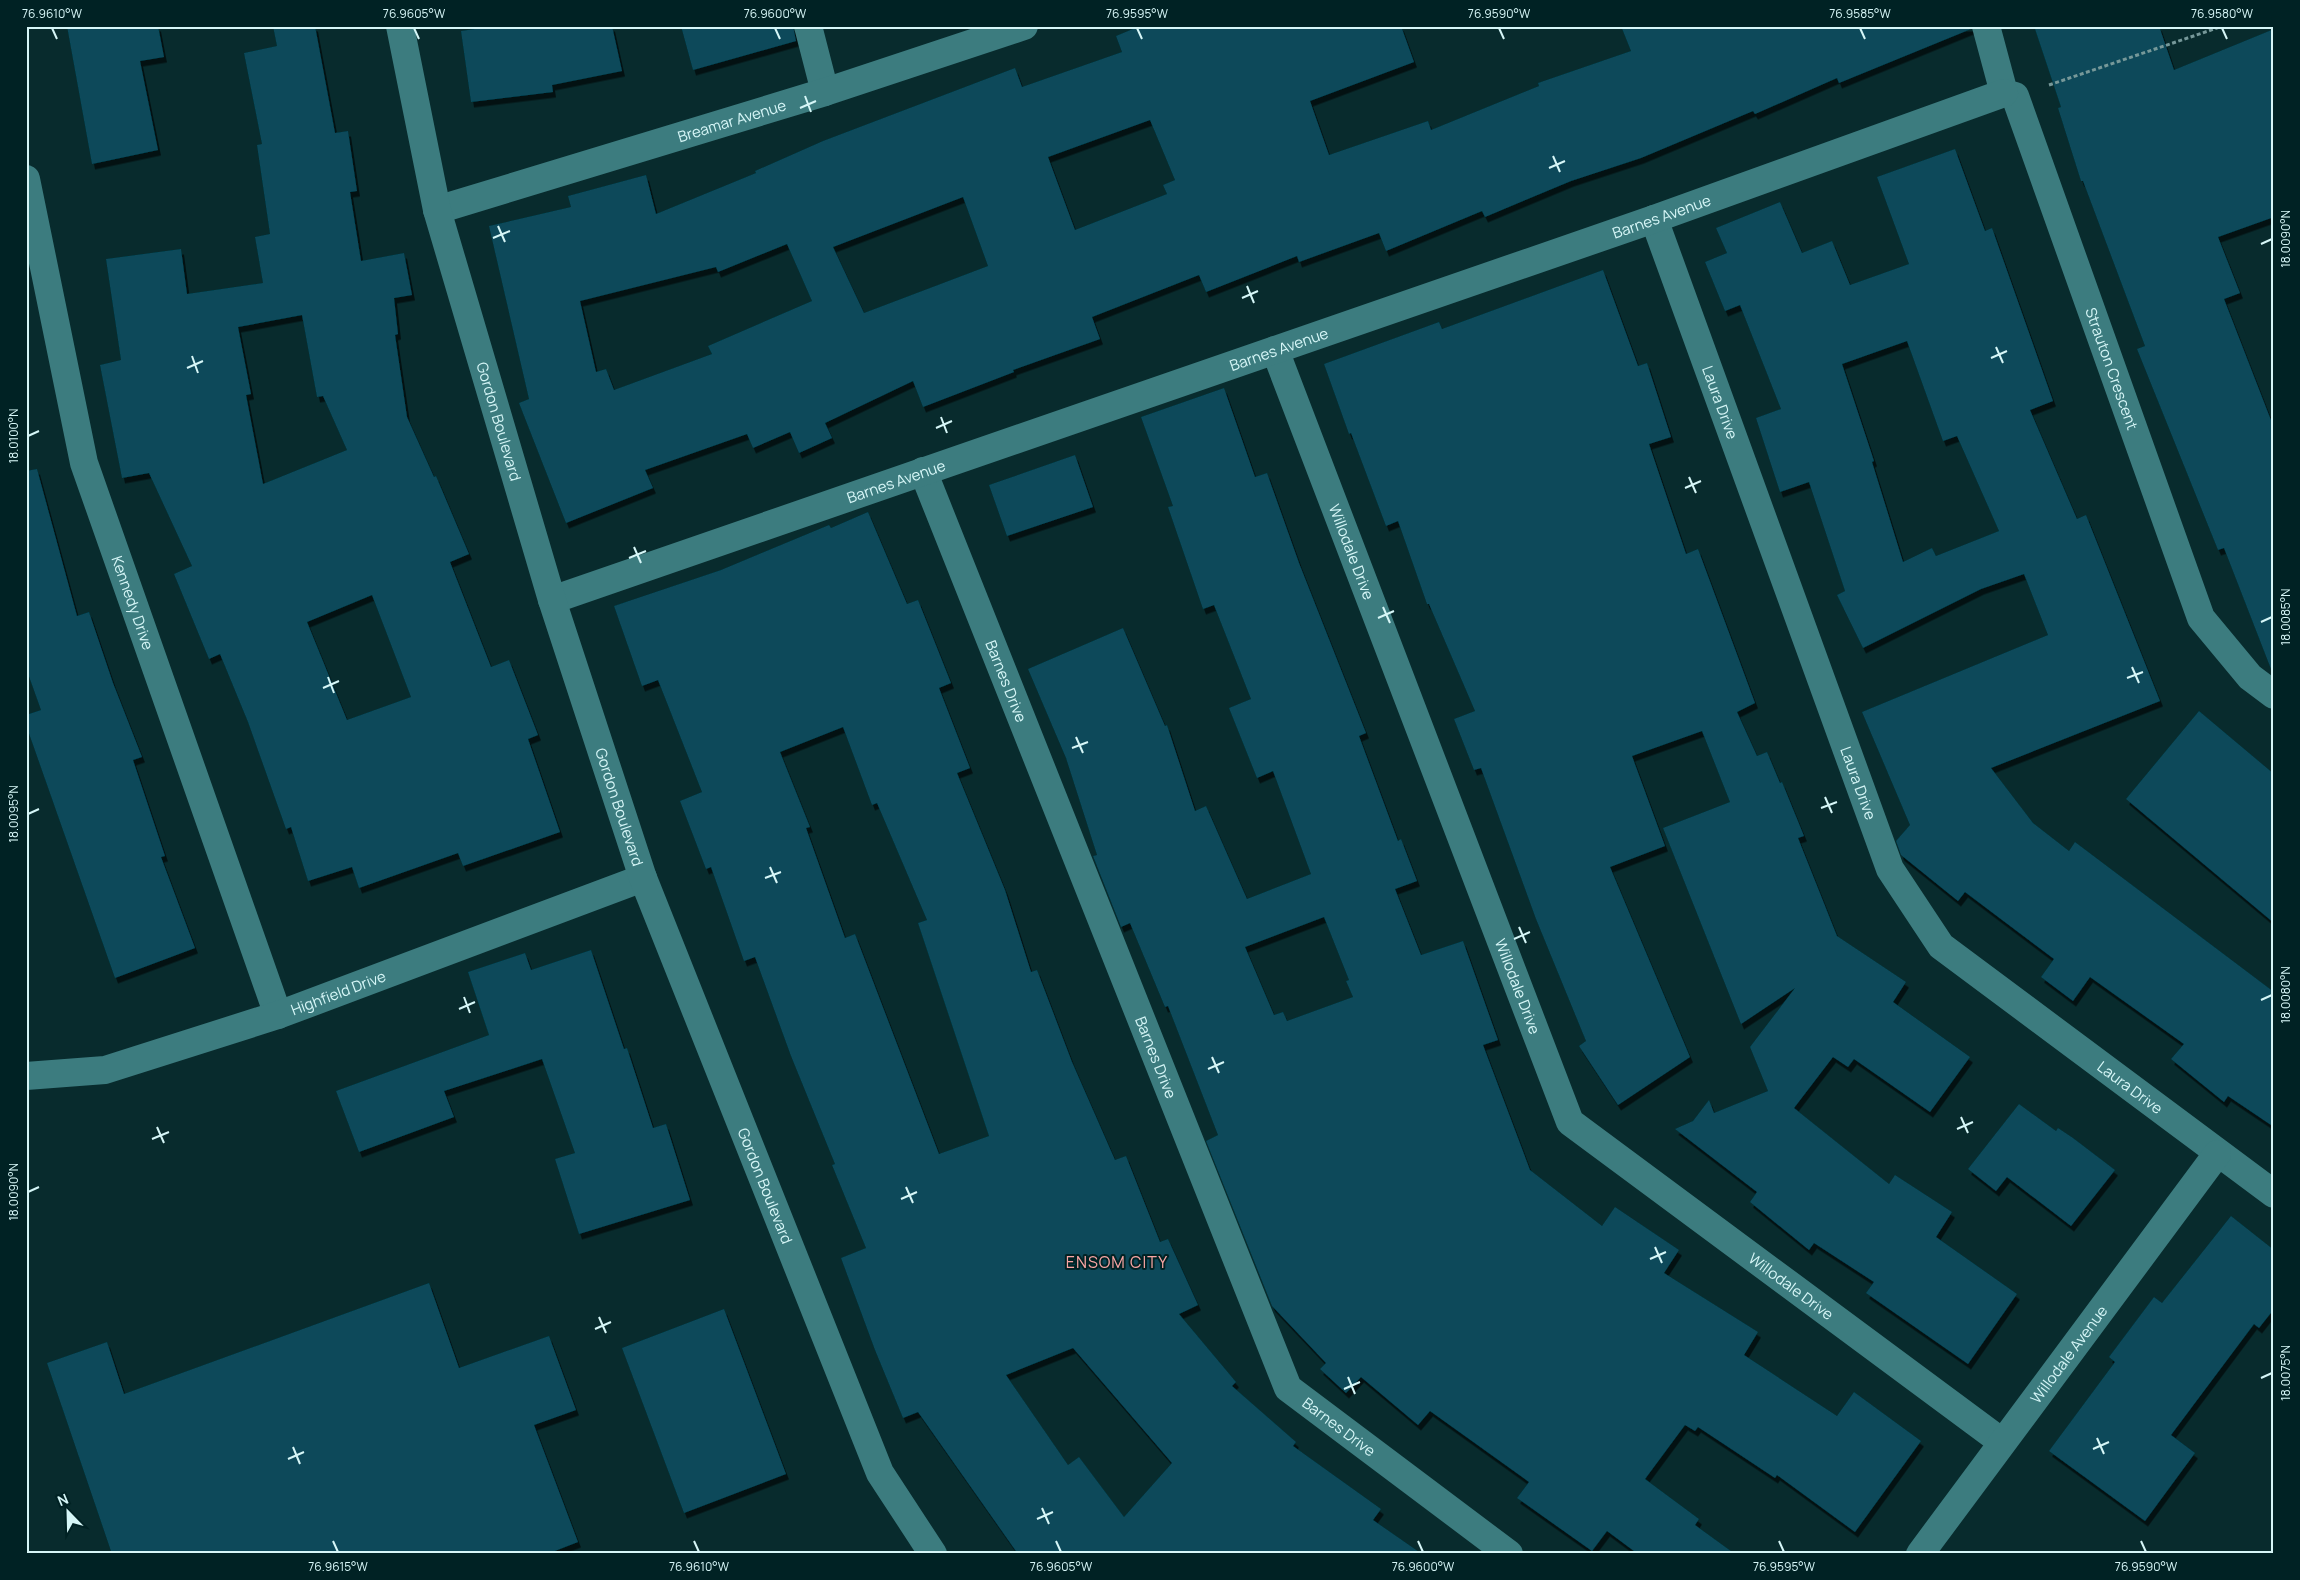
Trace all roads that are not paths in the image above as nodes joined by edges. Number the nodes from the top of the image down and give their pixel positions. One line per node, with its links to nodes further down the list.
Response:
1 (400, 26): 8 (street, Gordon Boulevard)
2 (808, 26): 5 (street)
3 (1024, 26): 5 (street, Breamar Avenue)
4 (1986, 26): 6 (street, Strauton Crescent)
5 (825, 92): 8 (street, Breamar Avenue)
6 (2010, 95): 9 (street, Barnes Avenue); 13 (street, Strauton Crescent)
7 (26, 179): 15 (street, Kennedy Drive)
8 (437, 210): 12 (street, Gordon Boulevard)
9 (1654, 219): 10 (street, Barnes Avenue); 17 (street, Laura Drive)
10 (1275, 350): 11 (street, Barnes Avenue); 19 (street, Willodale Drive)
11 (923, 471): 12 (street, Barnes Avenue); 21 (street, Barnes Drive)
12 (552, 600): 14 (street, Gordon Boulevard)
13 (2274, 695)
14 (643, 878): 15 (street, Highfield Drive); 20 (street, Gordon Boulevard)
15 (278, 1015): 16 (street, Highfield Drive)
16 (26, 1076)
17 (2217, 1154): 18 (street, Laura Drive); 19 (street, Willodale Avenue)
18 (2274, 1194)
19 (2002, 1442): 22 (street, Willodale Avenue)
20 (933, 1554)
21 (1509, 1554)
22 (1920, 1554)

